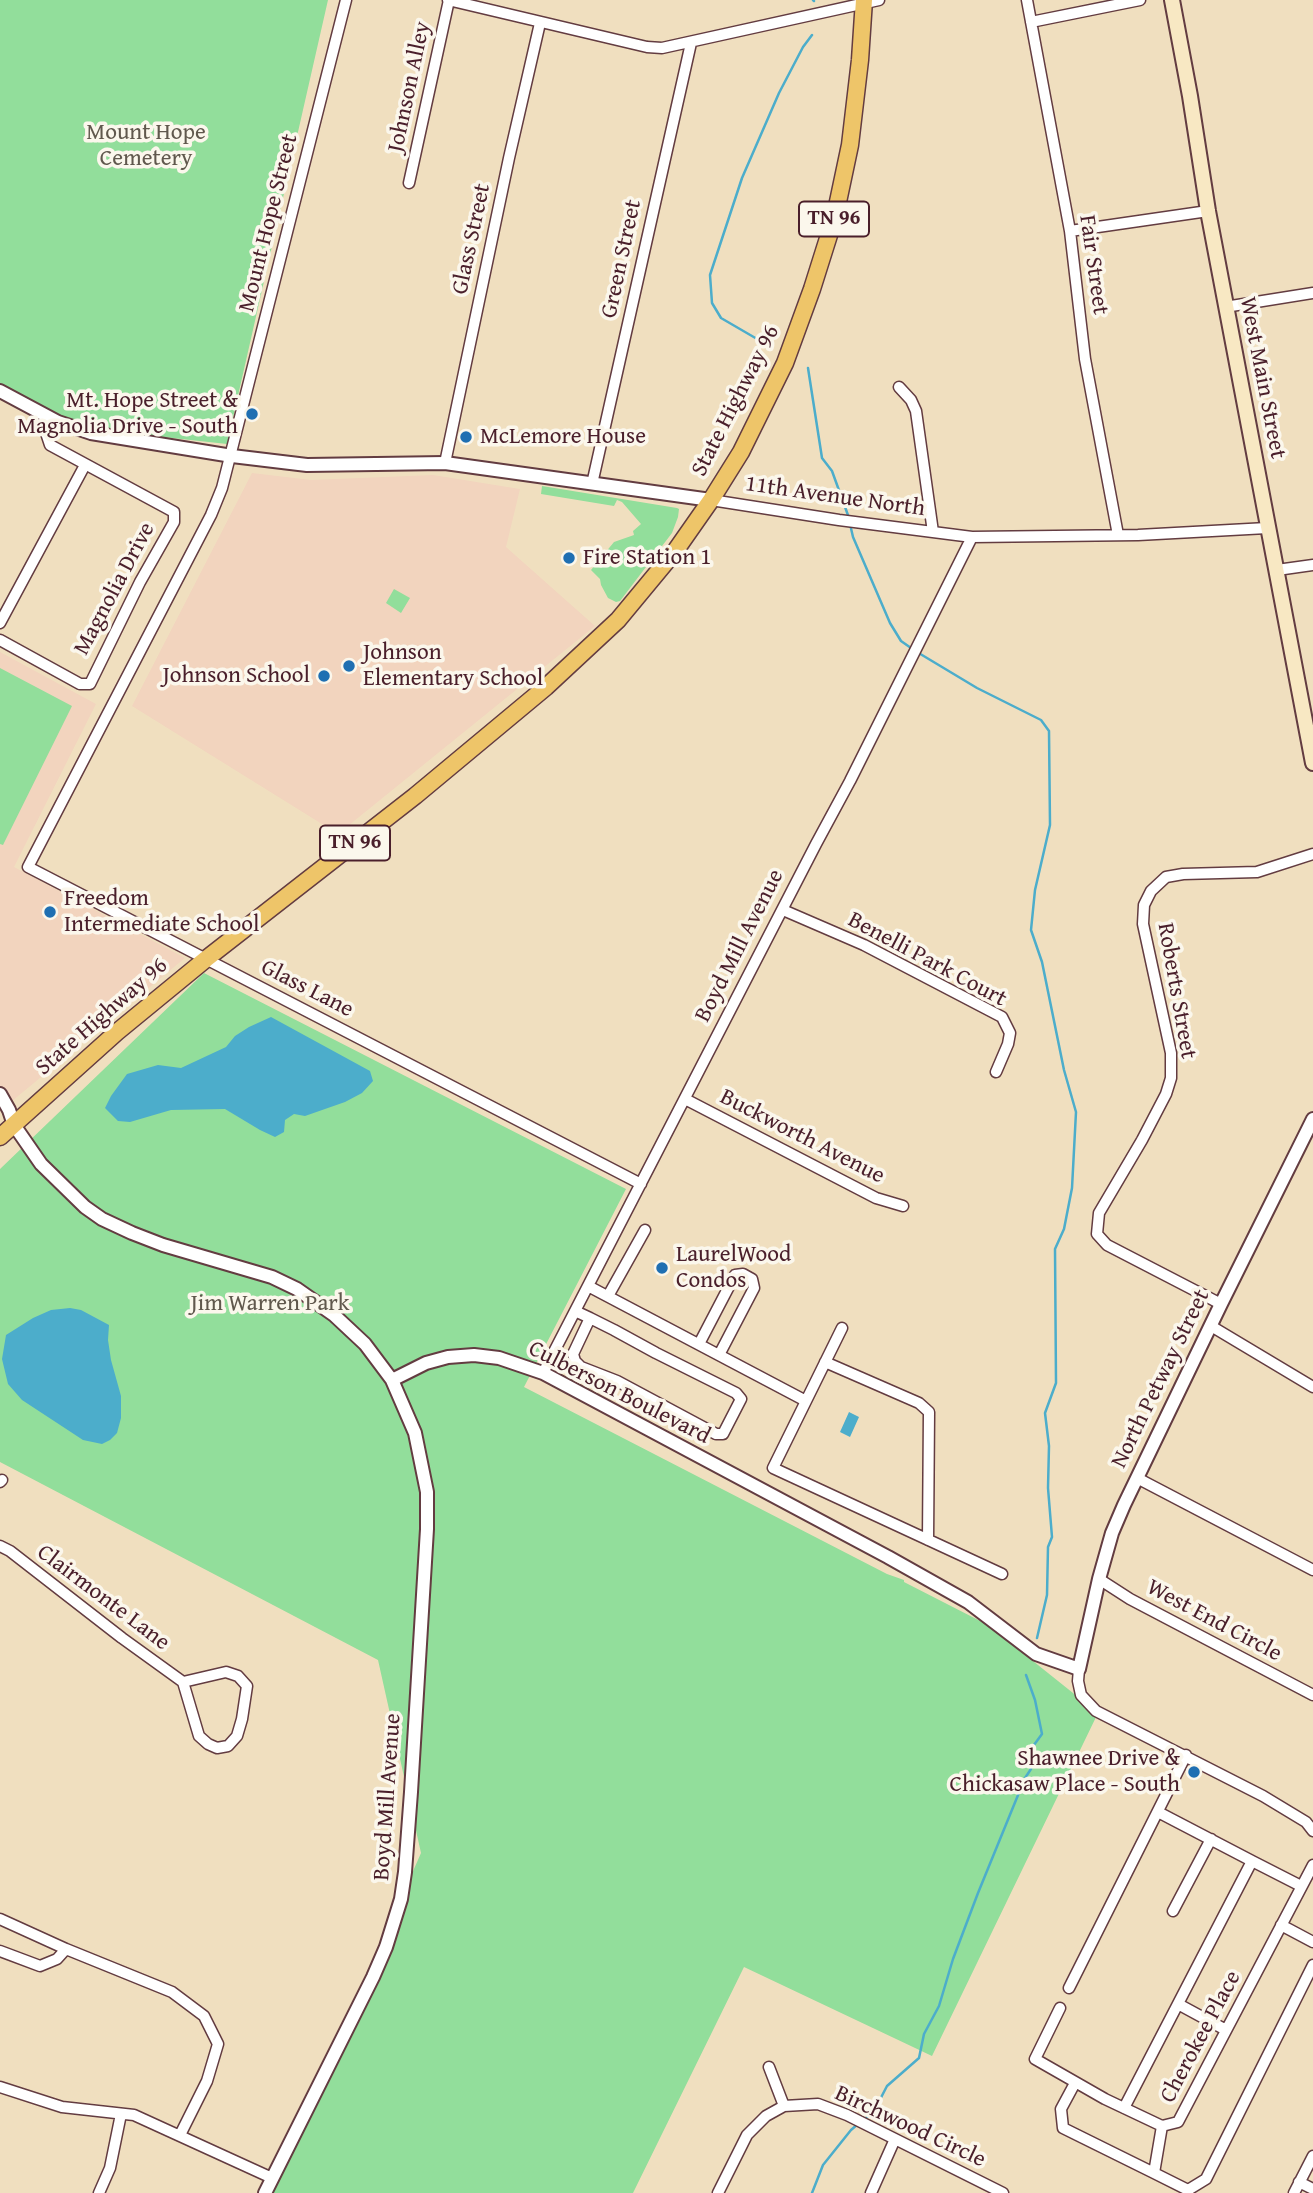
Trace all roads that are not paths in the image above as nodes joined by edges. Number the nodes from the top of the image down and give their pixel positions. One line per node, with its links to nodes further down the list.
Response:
1 (346, 0): 18 (street, Mount Hope Street)
2 (448, 0): 8 (street); 10 (street, Johnson Alley)
3 (1027, 0): 7 (street, Fair Street)
4 (1140, 0): 7 (street)
5 (1172, 0): 11 (main road, West Main Street)
6 (869, 1): 9 (street); 22 (main road, State Highway 96 / TN 96)
7 (1031, 22): 12 (street, Fair Street)
8 (540, 23): 9 (street); 19 (street, Glass Street)
9 (691, 43): 21 (street, Green Street)
10 (409, 183)
11 (1208, 211): 12 (street); 14 (main road, West Main Street)
12 (1070, 231): 25 (street, Fair Street)
13 (1313, 293): 14 (street)
14 (1225, 307): 23 (main road, West Main Street)
15 (899, 387): 24 (street)
16 (0, 391): 17 (street)
17 (51, 418): 18 (street); 20 (street, Magnolia Drive)
18 (232, 456): 19 (street, 11th Avenue North); 34 (street, Glass Lane)
19 (445, 463): 21 (street, 11th Avenue North)
20 (85, 465): 29 (street); 30 (street, Magnolia Drive)
21 (592, 484): 22 (street, 11th Avenue North)
22 (711, 500): 24 (street, 11th Avenue North); 34 (main road, State Highway 96 / TN 96)
23 (1267, 528): 25 (street, 11th Avenue North); 28 (main road, West Main Street)
24 (933, 532): 26 (street, 11th Avenue North)
25 (1118, 535): 26 (street, 11th Avenue North)
26 (972, 537): 33 (street, Boyd Mill Avenue)
27 (1313, 565): 28 (street)
28 (1277, 570): 31 (main road, West Main Street)
29 (0, 624)
30 (0, 640)
31 (1313, 763)
32 (1313, 854): 46 (street, Roberts Street)
33 (783, 910): 35 (street, Benelli Park Court); 37 (street, Boyd Mill Avenue)
34 (206, 959): 39 (main road, State Highway 96 / TN 96); 41 (street, Glass Lane)
35 (996, 1072)
36 (0, 1094): 39 (street)
37 (685, 1099): 41 (street, Boyd Mill Avenue); 42 (street, Buckworth Avenue)
38 (1313, 1119): 46 (street, North Petway Street)
39 (14, 1125): 40 (main road, State Highway 96 / TN 96); 55 (street)
40 (0, 1138)
41 (641, 1184): 44 (street, Boyd Mill Avenue)
42 (903, 1206)
43 (645, 1230): 45 (street)
44 (588, 1286): 45 (street); 47 (street, Boyd Mill Avenue)
45 (608, 1296): 51 (street)
46 (1221, 1304): 49 (street, North Petway Street)
47 (575, 1311): 48 (street); 54 (street, Boyd Mill Avenue)
48 (590, 1318): 48 (street)
49 (1211, 1326): 56 (street); 58 (street, North Petway Street)
50 (842, 1328): 53 (street)
51 (699, 1344): 52 (street); 52 (street)
52 (719, 1355): 57 (street)
53 (825, 1362): 57 (street); 59 (street)
54 (543, 1373): 55 (street, Culberson Boulevard); 64 (street, Culberson Boulevard)
55 (392, 1380): 96 (street, Boyd Mill Avenue)
56 (1313, 1387)
57 (806, 1401): 59 (street)
58 (1138, 1478): 61 (street); 63 (street, North Petway Street)
59 (928, 1540): 62 (street)
60 (0, 1546): 65 (street, Clairmonte Lane)
61 (1313, 1570)
62 (1002, 1574)
63 (1099, 1579): 64 (street, North Petway Street); 66 (street, West End Circle)
64 (1079, 1669): 67 (street)
65 (183, 1682): 65 (street)
66 (1313, 1695)
67 (1186, 1755): 68 (street); 69 (street)
68 (1157, 1812): 70 (street); 81 (street)
69 (1313, 1831)
70 (1210, 1839): 71 (street); 74 (street)
71 (1252, 1861): 73 (street); 82 (street)
72 (1313, 1865): 73 (street, Cherokee Place)
73 (1301, 1886): 76 (street, Cherokee Place)
74 (1173, 1911)
75 (0, 1919): 78 (street)
76 (1281, 1925): 77 (street); 84 (street, Cherokee Place)
77 (1313, 1942)
78 (66, 1949): 79 (street); 92 (street)
79 (0, 1951)
80 (1313, 1965): 95 (street)
81 (1069, 1988)
82 (1178, 2004): 84 (street); 89 (street)
83 (1060, 2008): 86 (street, Cherokee Place)
84 (1226, 2031): 91 (street, Cherokee Place)
85 (769, 2067): 88 (street)
86 (1073, 2082): 89 (street, Cherokee Place); 95 (street)
87 (0, 2087): 90 (street)
88 (784, 2106): 93 (street, Birchwood Circle); 101 (street)
89 (1124, 2108): 91 (street, Cherokee Place)
90 (121, 2114): 92 (street); 99 (street)
91 (1162, 2126): 95 (street)
92 (180, 2135): 96 (street)
93 (895, 2139): 102 (street); 103 (street, Birchwood Circle)
94 (1313, 2156): 97 (street)
95 (1154, 2173)
96 (272, 2178): 100 (street, Boyd Mill Avenue)
97 (1299, 2182): 98 (street); 104 (street)
98 (1313, 2189)
99 (99, 2193)
100 (265, 2193)
101 (718, 2193)
102 (871, 2193)
103 (1003, 2193)
104 (1294, 2193)

